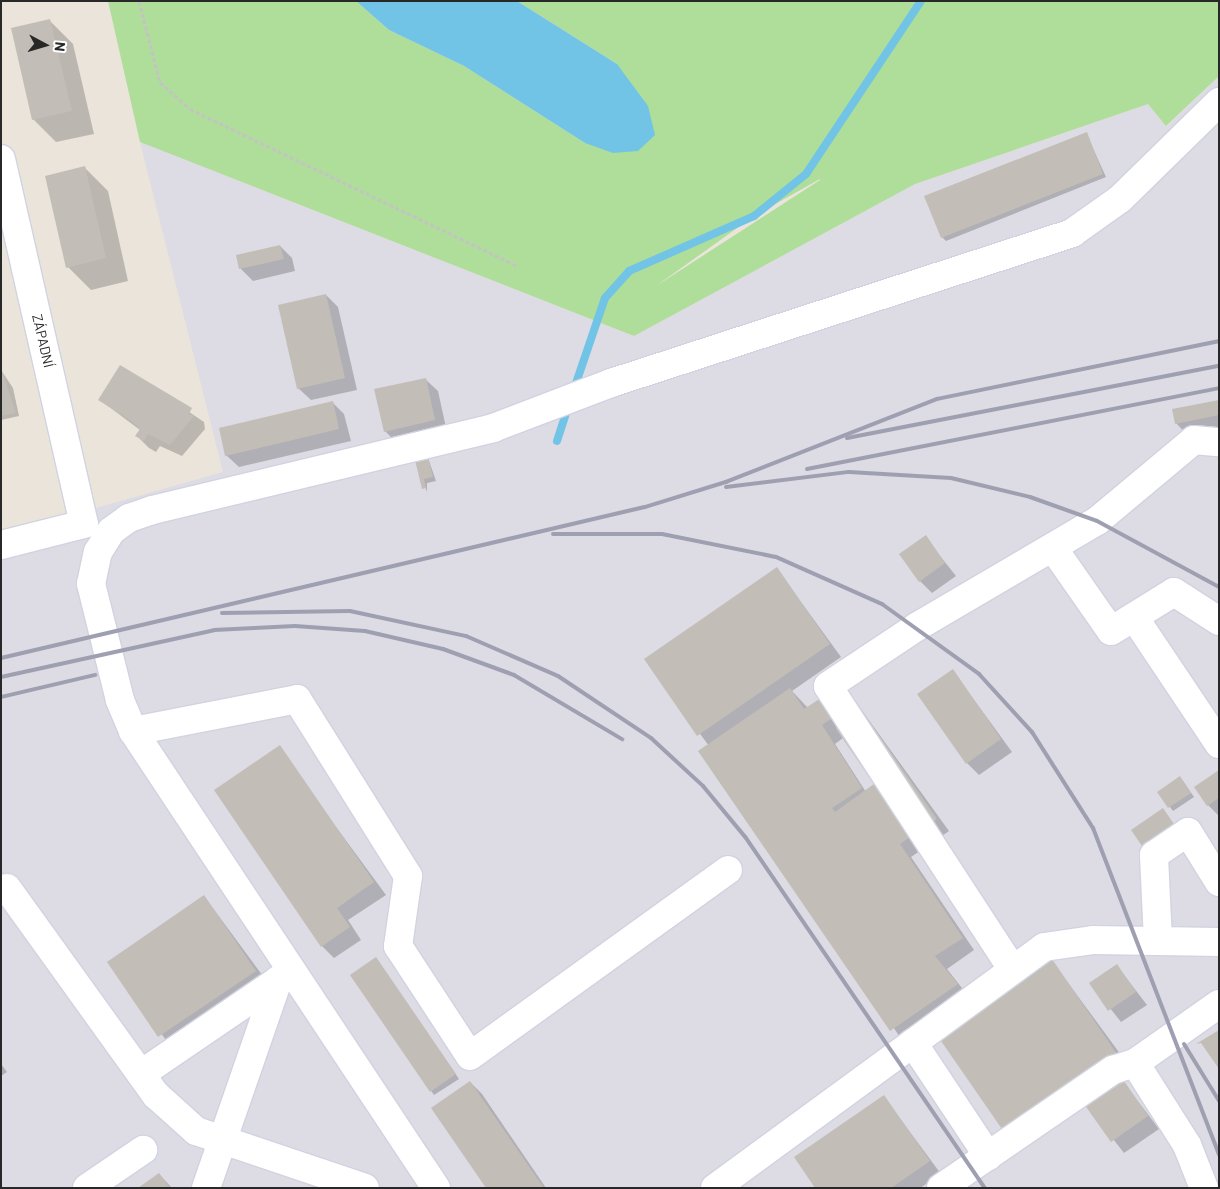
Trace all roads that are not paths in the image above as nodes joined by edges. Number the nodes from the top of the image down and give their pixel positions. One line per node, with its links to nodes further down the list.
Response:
1 (1219, 102): 8 (street)
2 (1, 159): 4 (street, ZÁPADNÍ)
3 (1219, 442): 5 (street)
4 (1, 545)
5 (1052, 548): 6 (street); 15 (street)
6 (1134, 617): 7 (street); 9 (street)
7 (1219, 621)
8 (133, 731): 10 (street); 16 (street)
9 (1219, 744)
10 (728, 870)
11 (1219, 882): 13 (street)
12 (7, 888): 20 (street)
13 (1158, 941): 14 (street); 15 (street)
14 (1219, 942)
15 (1011, 967): 18 (street)
16 (285, 975): 20 (street); 21 (street); 27 (street)
17 (1219, 1004): 19 (street)
18 (913, 1043): 23 (street); 28 (street)
19 (1135, 1063): 23 (street); 30 (street)
20 (141, 1074): 21 (street)
21 (224, 1141): 25 (street); 26 (street)
22 (143, 1150): 24 (street)
23 (988, 1156): 29 (street)
24 (87, 1188)
25 (206, 1188)
26 (365, 1188)
27 (436, 1188)
28 (715, 1188)
29 (941, 1188)
30 (1204, 1188)

